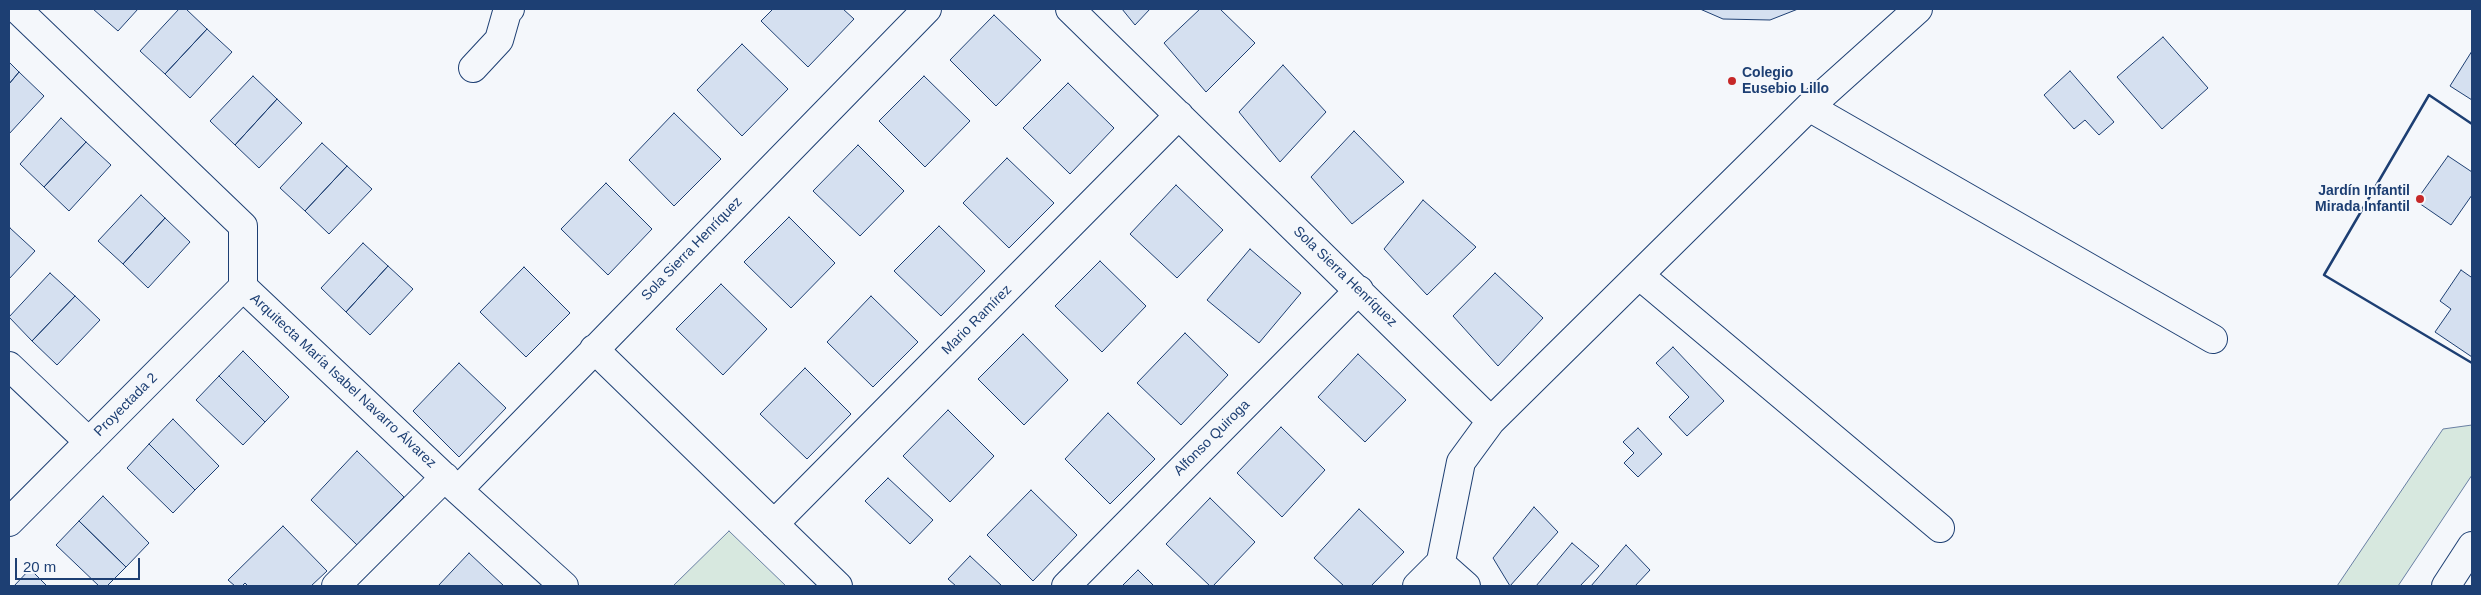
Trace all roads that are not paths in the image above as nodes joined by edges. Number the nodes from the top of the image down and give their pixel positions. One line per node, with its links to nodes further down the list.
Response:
1 (17, 9): 10 (street, Arquitecta María Isabel Navarro Álvarez)
2 (927, 9): 13 (street, Sola Sierra Henríquez)
3 (1070, 9): 8 (street, Sola Sierra Henríquez)
4 (1918, 9): 7 (street)
5 (507, 10): 6 (street)
6 (473, 68)
7 (1808, 107): 9 (street); 12 (street)
8 (1179, 115): 11 (street, Sola Sierra Henríquez); 19 (street, Mario Ramírez)
9 (1639, 275): 15 (street); 20 (street)
10 (243, 287): 16 (street, Proyectada 2); 17 (street, Arquitecta María Isabel Navarro Álvarez)
11 (1359, 290): 15 (street, Sola Sierra Henríquez); 26 (street, Alfonso Quiroga)
12 (2213, 339)
13 (594, 350): 17 (street, Sola Sierra Henríquez); 19 (street)
14 (9, 366): 16 (street)
15 (1491, 421): 22 (street)
16 (89, 442): 18 (street, Proyectada 2)
17 (451, 484): 23 (street, Sola Sierra Henríquez); 24 (street, Arquitecta María Isabel Navarro Álvarez)
18 (9, 522)
19 (774, 524): 25 (street)
20 (1940, 528)
21 (2472, 546): 29 (street)
22 (1438, 575): 27 (street); 28 (street)
23 (336, 586)
24 (564, 586)
25 (838, 586)
26 (1066, 586)
27 (1416, 586)
28 (1466, 586)
29 (2446, 586)

